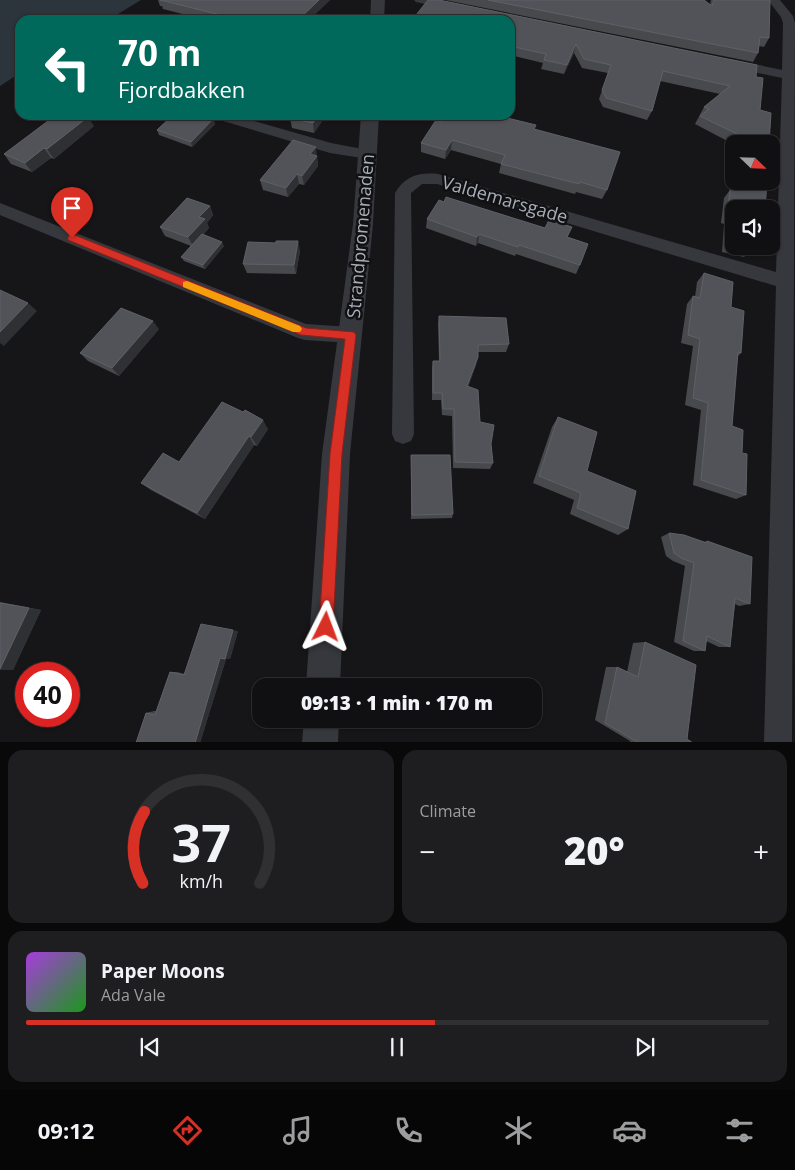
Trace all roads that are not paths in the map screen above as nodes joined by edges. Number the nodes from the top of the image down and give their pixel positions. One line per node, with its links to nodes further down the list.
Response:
1 (378, 0): 5 (street)
2 (420, 0): 4 (street)
3 (774, 0): 7 (street)
4 (462, 9)
5 (377, 15)
6 (716, 60): 7 (street)
7 (787, 75): 12 (street)
8 (235, 120): 10 (street)
9 (370, 120): 10 (street, Strandpromenaden)
10 (368, 154): 13 (street, Strandpromenaden)
11 (0, 209): 13 (street)
12 (789, 271): 14 (street, Valdemarsgade); 18 (street)
13 (350, 335): 15 (street, Strandpromenaden)
14 (403, 434)
15 (323, 678)
16 (321, 728): 17 (street)
17 (320, 742)
18 (778, 742)

